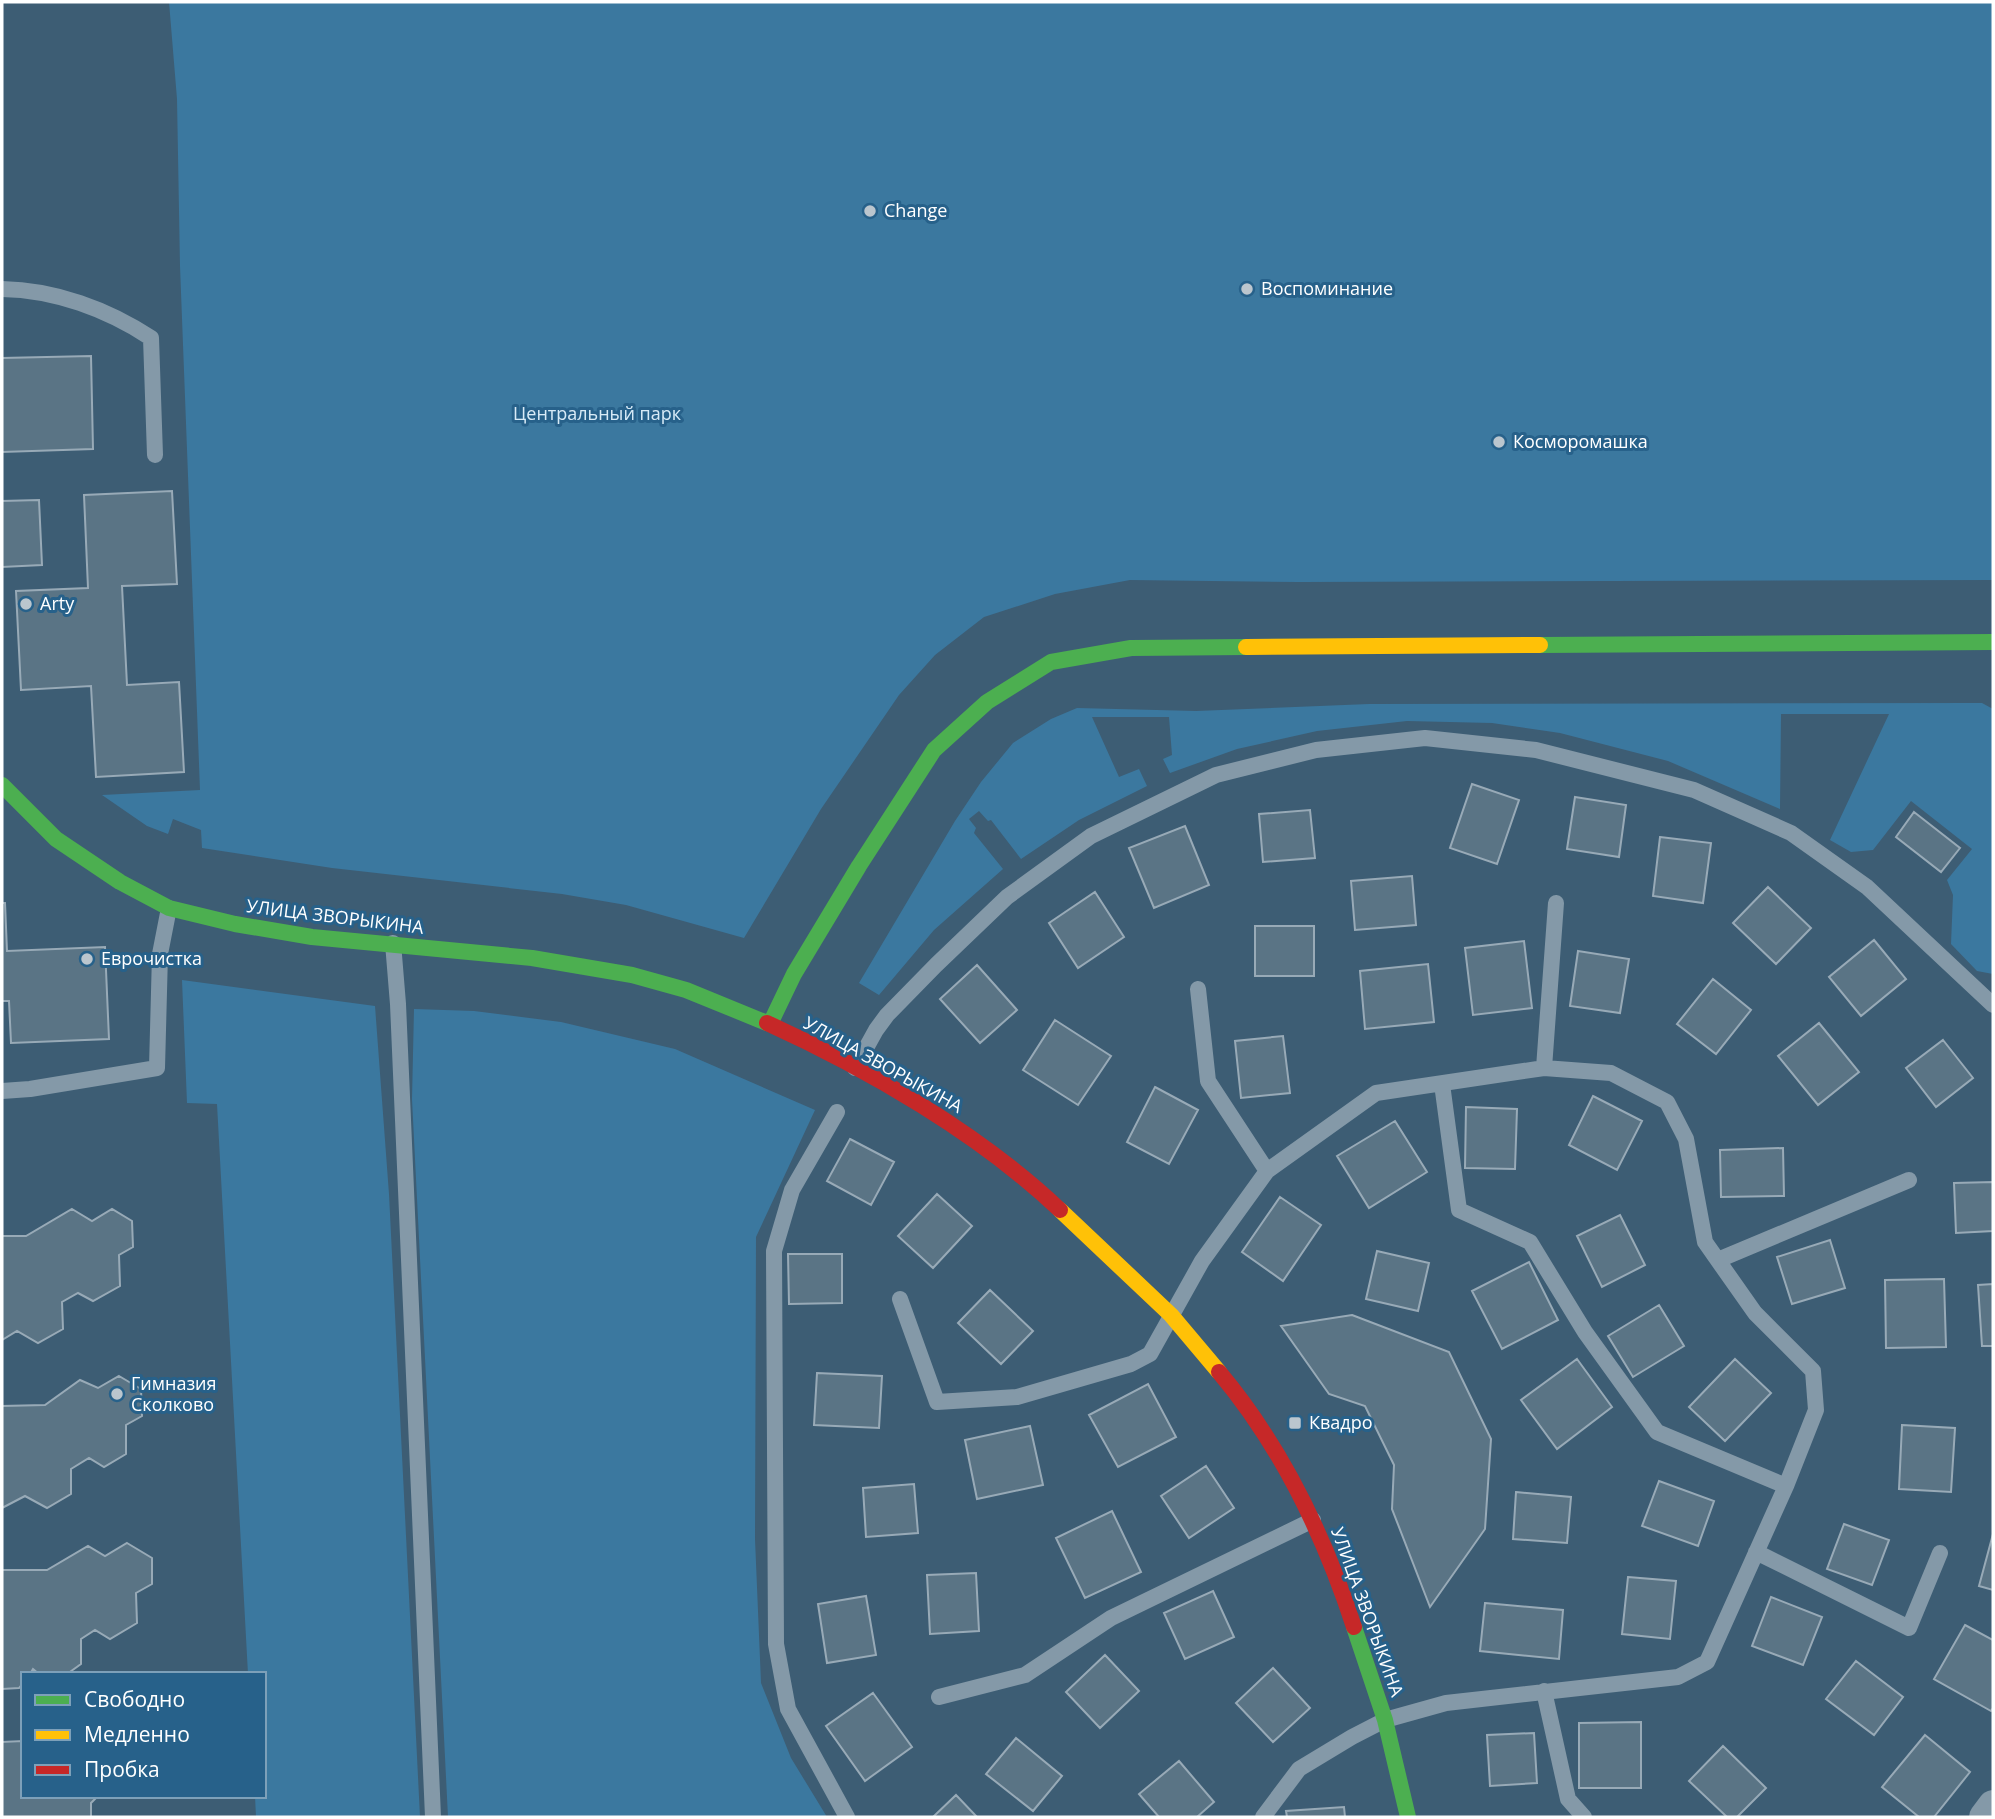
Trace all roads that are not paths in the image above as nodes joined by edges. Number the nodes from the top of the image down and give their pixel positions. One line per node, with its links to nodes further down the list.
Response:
1 (2, 289): 2 (lane)
2 (155, 455)
3 (1993, 642): 10 (street)
4 (2, 785): 6 (street, УЛИЦА ЗВОРЫКИНА)
5 (1556, 903): 12 (lane)
6 (169, 908): 7 (street, УЛИЦА ЗВОРЫКИНА); 14 (lane)
7 (393, 943): 10 (street, УЛИЦА ЗВОРЫКИНА); 29 (lane)
8 (1198, 989): 16 (lane)
9 (1993, 1005): 11 (lane)
10 (770, 1024): 11 (street, УЛИЦА ЗВОРЫКИНА)
11 (855, 1068): 20 (street, УЛИЦА ЗВОРЫКИНА)
12 (1544, 1068): 13 (lane); 18 (lane)
13 (1442, 1084): 16 (lane); 21 (lane)
14 (2, 1091)
15 (837, 1112): 30 (lane)
16 (1267, 1171): 20 (lane)
17 (1909, 1180): 18 (lane)
18 (1718, 1260): 21 (lane)
19 (900, 1298): 20 (lane)
20 (1171, 1315): 22 (street, УЛИЦА ЗВОРЫКИНА)
21 (1786, 1486): 23 (lane)
22 (1313, 1520): 26 (lane); 27 (street, УЛИЦА ЗВОРЫКИНА)
23 (1756, 1552): 24 (lane); 25 (lane)
24 (1940, 1553)
25 (1544, 1691): 27 (lane); 33 (lane)
26 (939, 1697)
27 (1385, 1720): 31 (lane); 32 (street, УЛИЦА ЗВОРЫКИНА)
28 (1993, 1805): 34 (street)
29 (433, 1817)
30 (847, 1817)
31 (1263, 1817)
32 (1408, 1817)
33 (1584, 1817)
34 (1984, 1817)

